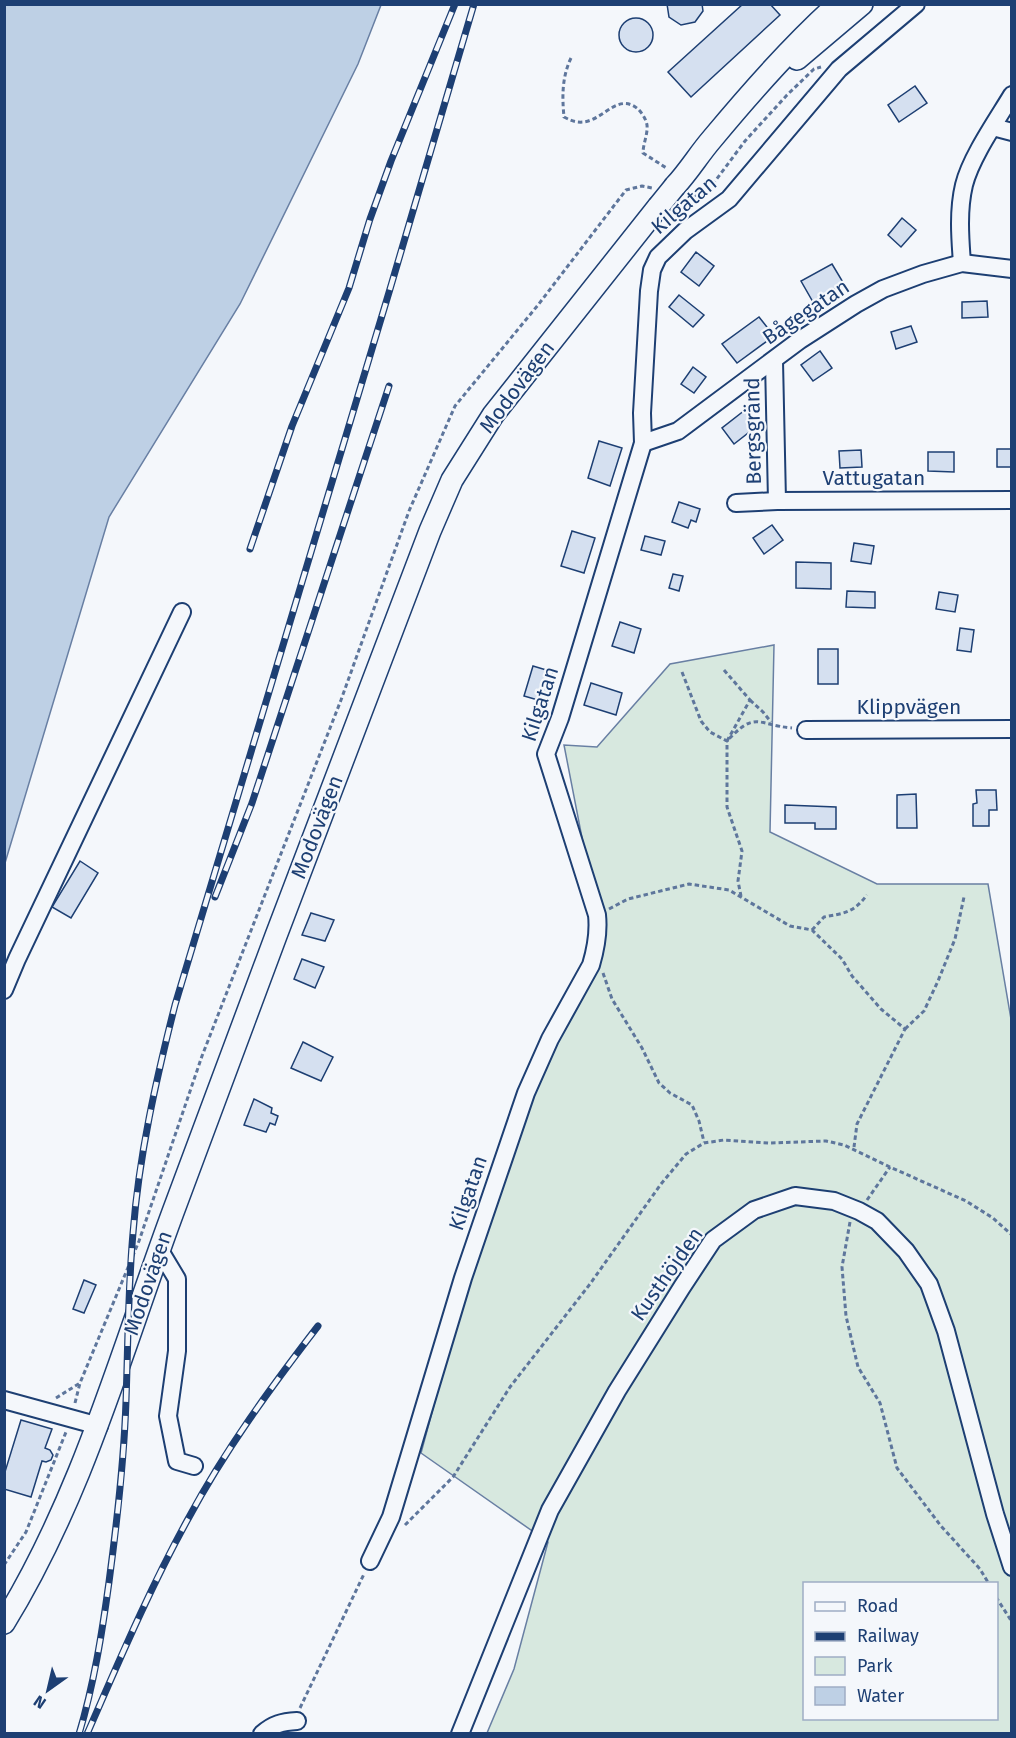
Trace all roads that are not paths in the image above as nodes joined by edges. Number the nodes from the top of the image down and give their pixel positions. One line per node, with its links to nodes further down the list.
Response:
1 (838, 4): 5 (main road, Modovägen)
2 (862, 4): 5 (main road, Modovägen)
3 (916, 4): 11 (street, Kilgatan)
4 (1011, 95): 6 (street)
5 (748, 98): 19 (main road, Modovägen)
6 (993, 127): 7 (street); 8 (street)
7 (1011, 132)
8 (962, 263): 9 (street, Bågegatan); 10 (street, Bågegatan)
9 (1011, 269)
10 (774, 361): 11 (street, Bågegatan); 13 (street, Bergsgränd)
11 (643, 443): 23 (street, Kilgatan)
12 (1011, 500): 13 (street, Vattugatan)
13 (777, 501): 14 (street, Vattugatan)
14 (736, 503)
15 (182, 612): 18 (street)
16 (1011, 729): 17 (street, Klippvägen)
17 (806, 730)
18 (4, 990)
19 (159, 1249): 21 (main road, Modovägen); 22 (street)
20 (4, 1400): 21 (street)
21 (99, 1426): 25 (main road, Modovägen)
22 (194, 1466)
23 (370, 1561)
24 (1011, 1567): 28 (street, Kusthöjden)
25 (4, 1623)
26 (297, 1721): 27 (street)
27 (262, 1734)
28 (460, 1734)

